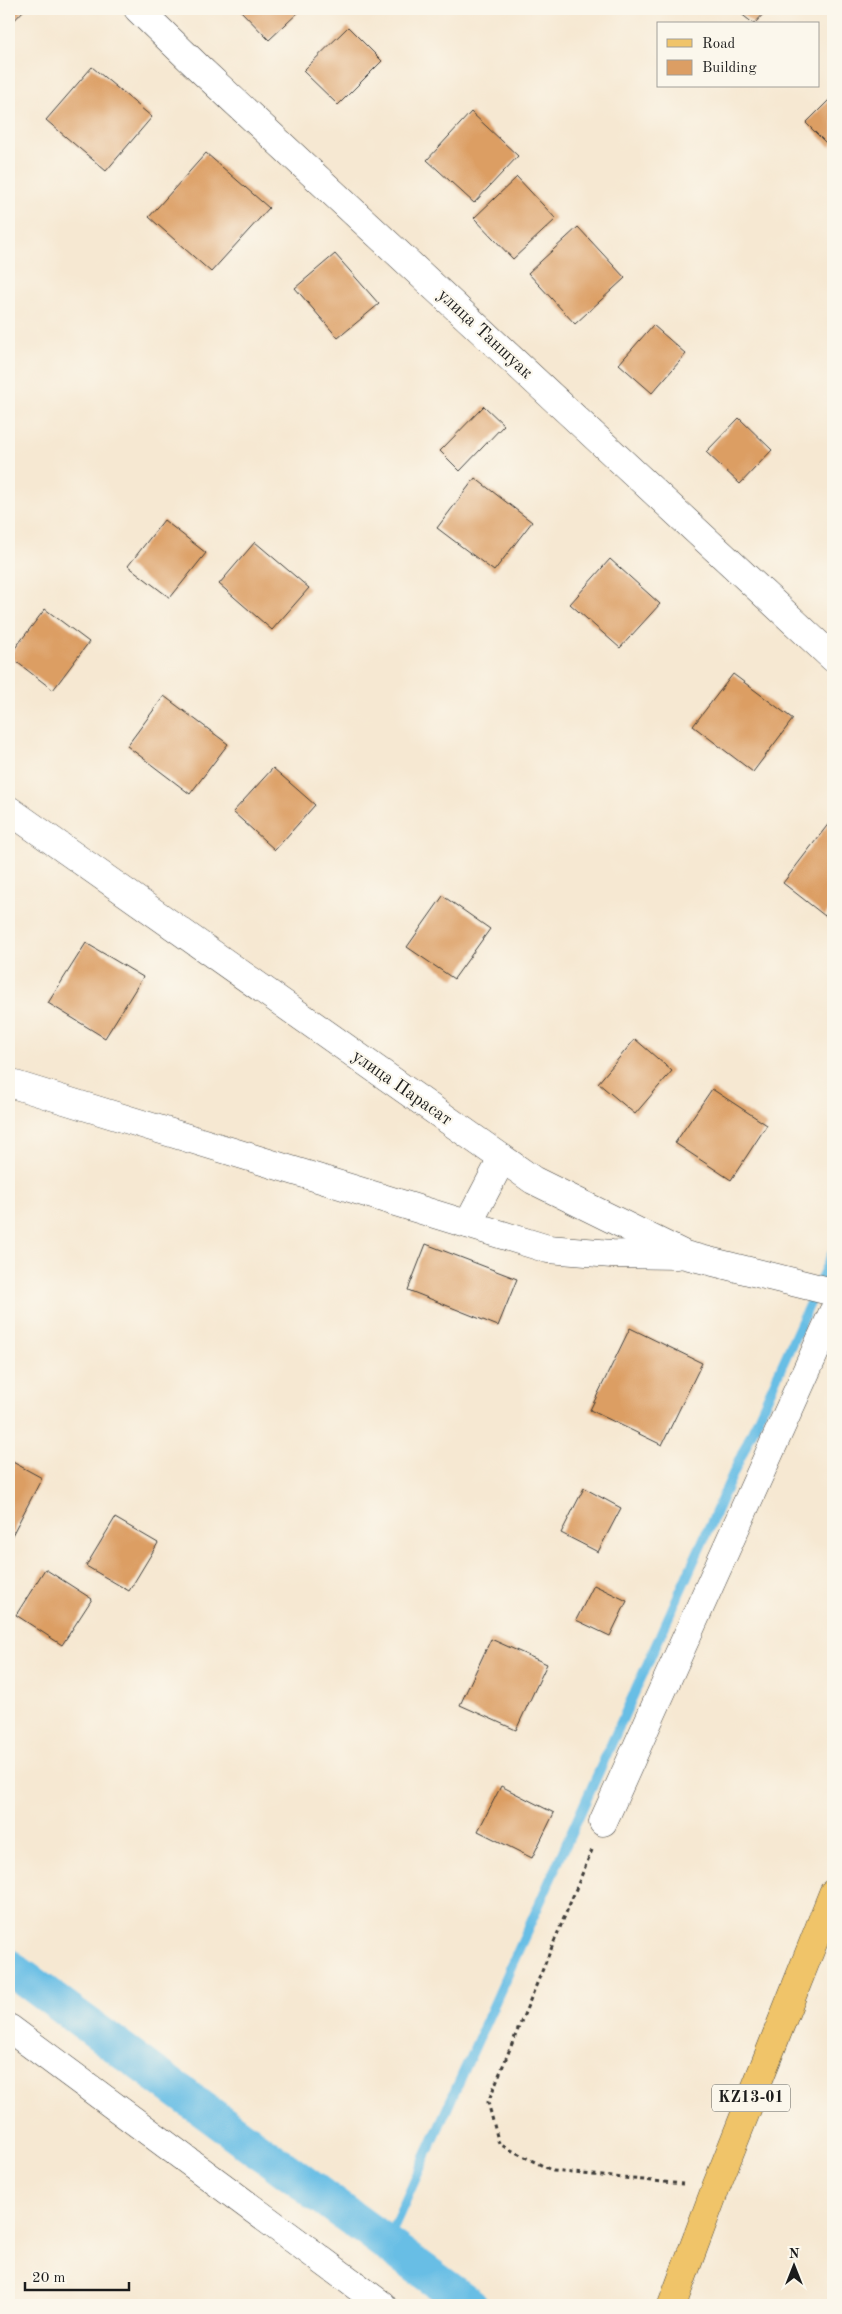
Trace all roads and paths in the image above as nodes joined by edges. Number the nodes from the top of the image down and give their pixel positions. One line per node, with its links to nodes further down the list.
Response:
1 (138, 9): 2 (street, улица Таншуак)
2 (833, 658)
3 (9, 810): 5 (street, улица Парасат)
4 (9, 1083): 6 (street)
5 (502, 1159): 6 (street); 7 (street, улица Парасат)
6 (468, 1224): 7 (street)
7 (685, 1255): 8 (street, улица Парасат)
8 (833, 1292)
9 (833, 1312): 10 (street)
10 (604, 1822): 13 (path)
11 (833, 1893): 13 (main road, KZ13-01)
12 (9, 2028): 14 (street)
13 (716, 2188): 15 (main road, KZ13-01)
14 (382, 2305)
15 (672, 2305)

